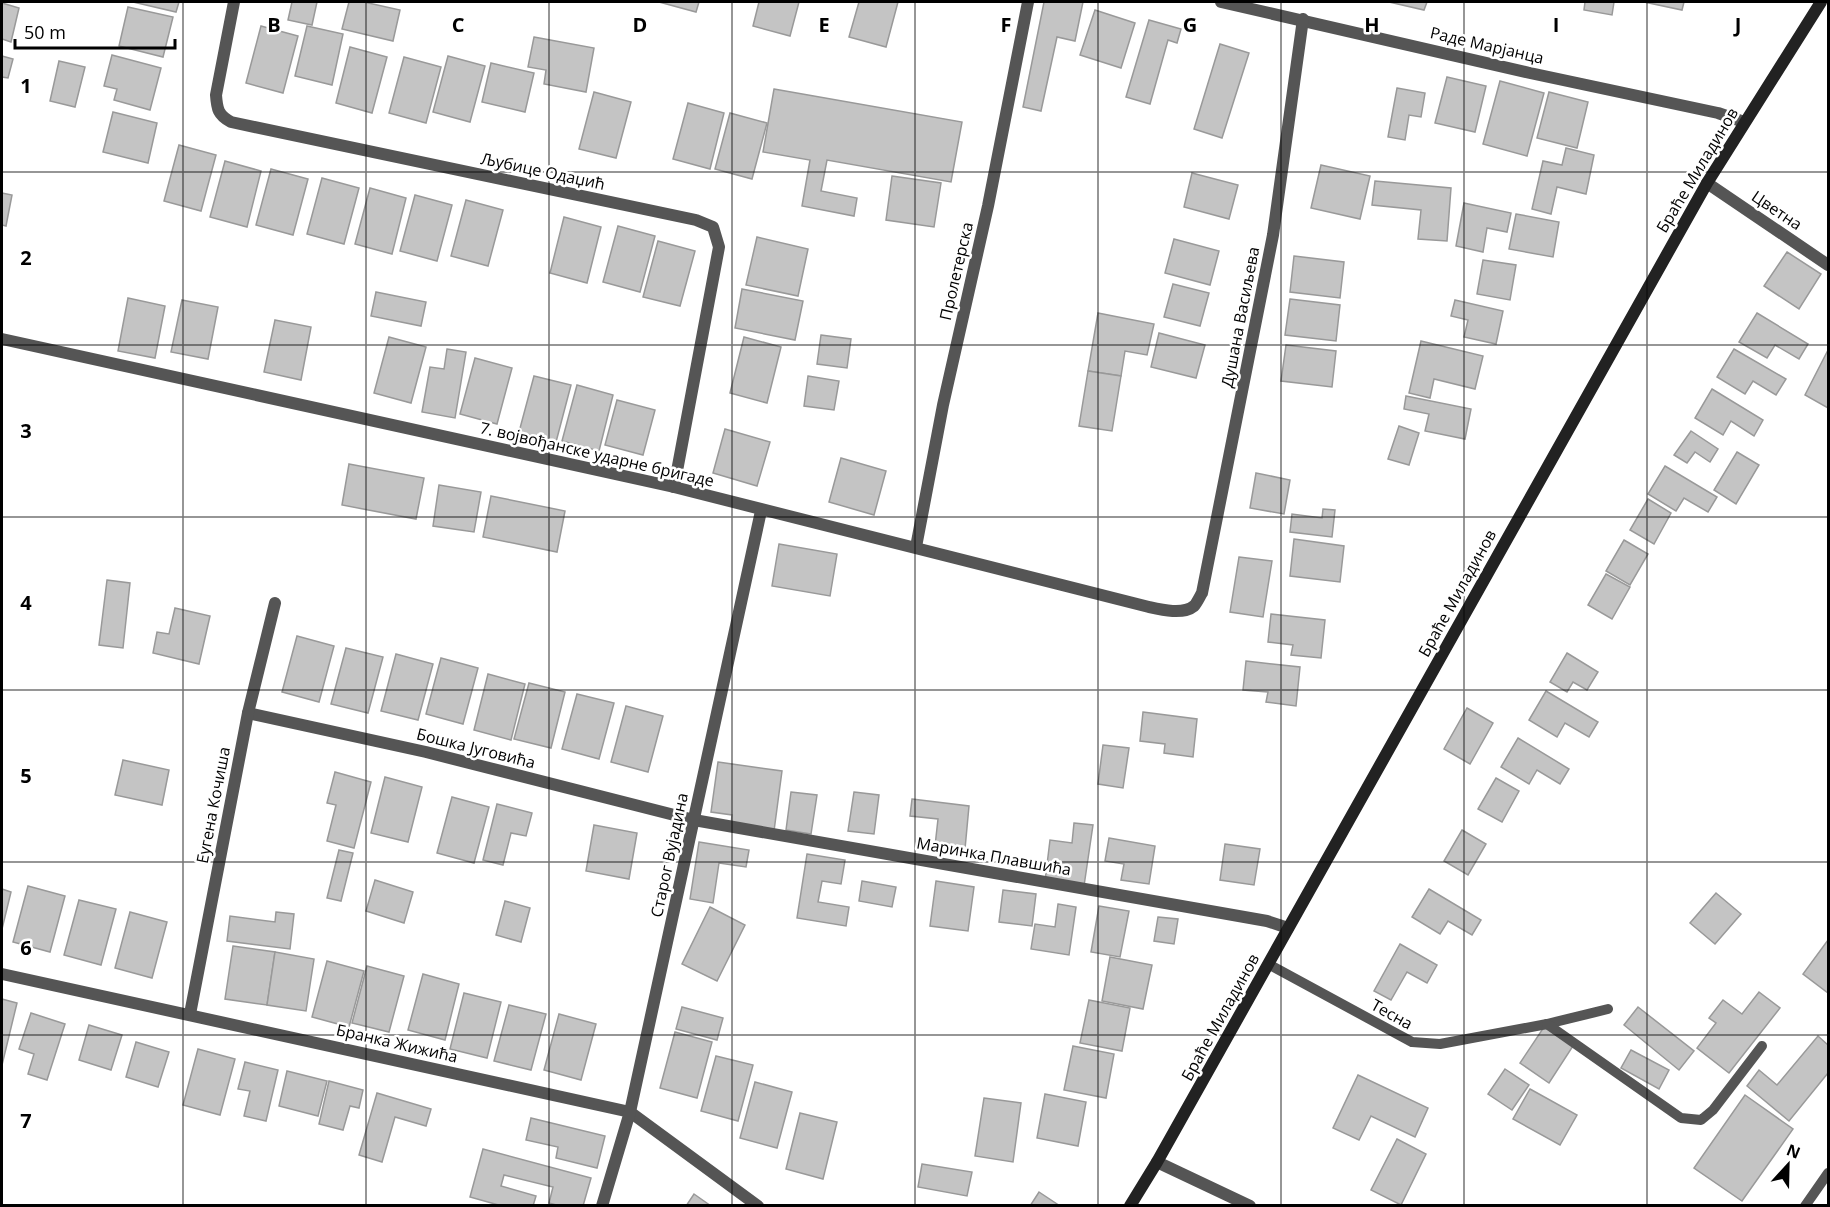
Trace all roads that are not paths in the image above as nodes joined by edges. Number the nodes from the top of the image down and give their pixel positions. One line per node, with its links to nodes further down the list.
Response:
1 (234, 2): 10 (street, Љубице Одаџић)
2 (1028, 2): 12 (street, Пролетерска)
3 (1221, 2): 5 (street, Раде Марјанца)
4 (1821, 2): 6 (main road, Браће Миладинов)
5 (1303, 19): 6 (street, Раде Марјанца); 14 (street, Душана Васиљева)
6 (1744, 122): 7 (main road, Браће Миладинов)
7 (1707, 183): 8 (street, Цветна); 17 (main road, Браће Миладинов)
8 (1828, 265)
9 (2, 339): 10 (street, 7. војвођанске ударне бригаде)
10 (674, 488): 11 (street, 7. војвођанске ударне бригаде)
11 (761, 511): 12 (street, 7. војвођанске ударне бригаде); 16 (street, Старог Вујадина)
12 (916, 547): 14 (street, 7. војвођанске ударне бригаде)
13 (275, 603): 15 (street, Еугена Кочиша)
14 (1184, 610)
15 (248, 713): 16 (street, Бошка Југовића); 21 (street, Еугена Кочиша)
16 (694, 820): 17 (street, Маринка Плавшића); 24 (street, Старог Вујадина)
17 (1288, 928): 18 (main road, Браће Миладинов)
18 (1268, 964): 22 (lane, Тесна); 25 (main road, Браће Миладинов)
19 (2, 974): 21 (street, Бранка Жижића)
20 (1608, 1009): 22 (lane, Тесна)
21 (190, 1014): 24 (street, Бранка Жижића)
22 (1547, 1024): 23 (lane)
23 (1762, 1046)
24 (630, 1112): 27 (street, Старог Вујадина); 28 (street, Бранка Жижића)
25 (1157, 1162): 29 (main road, Браће Миладинов); 30 (street)
26 (1828, 1173): 31 (lane)
27 (602, 1206)
28 (758, 1206)
29 (1130, 1206)
30 (1250, 1206)
31 (1805, 1206)

